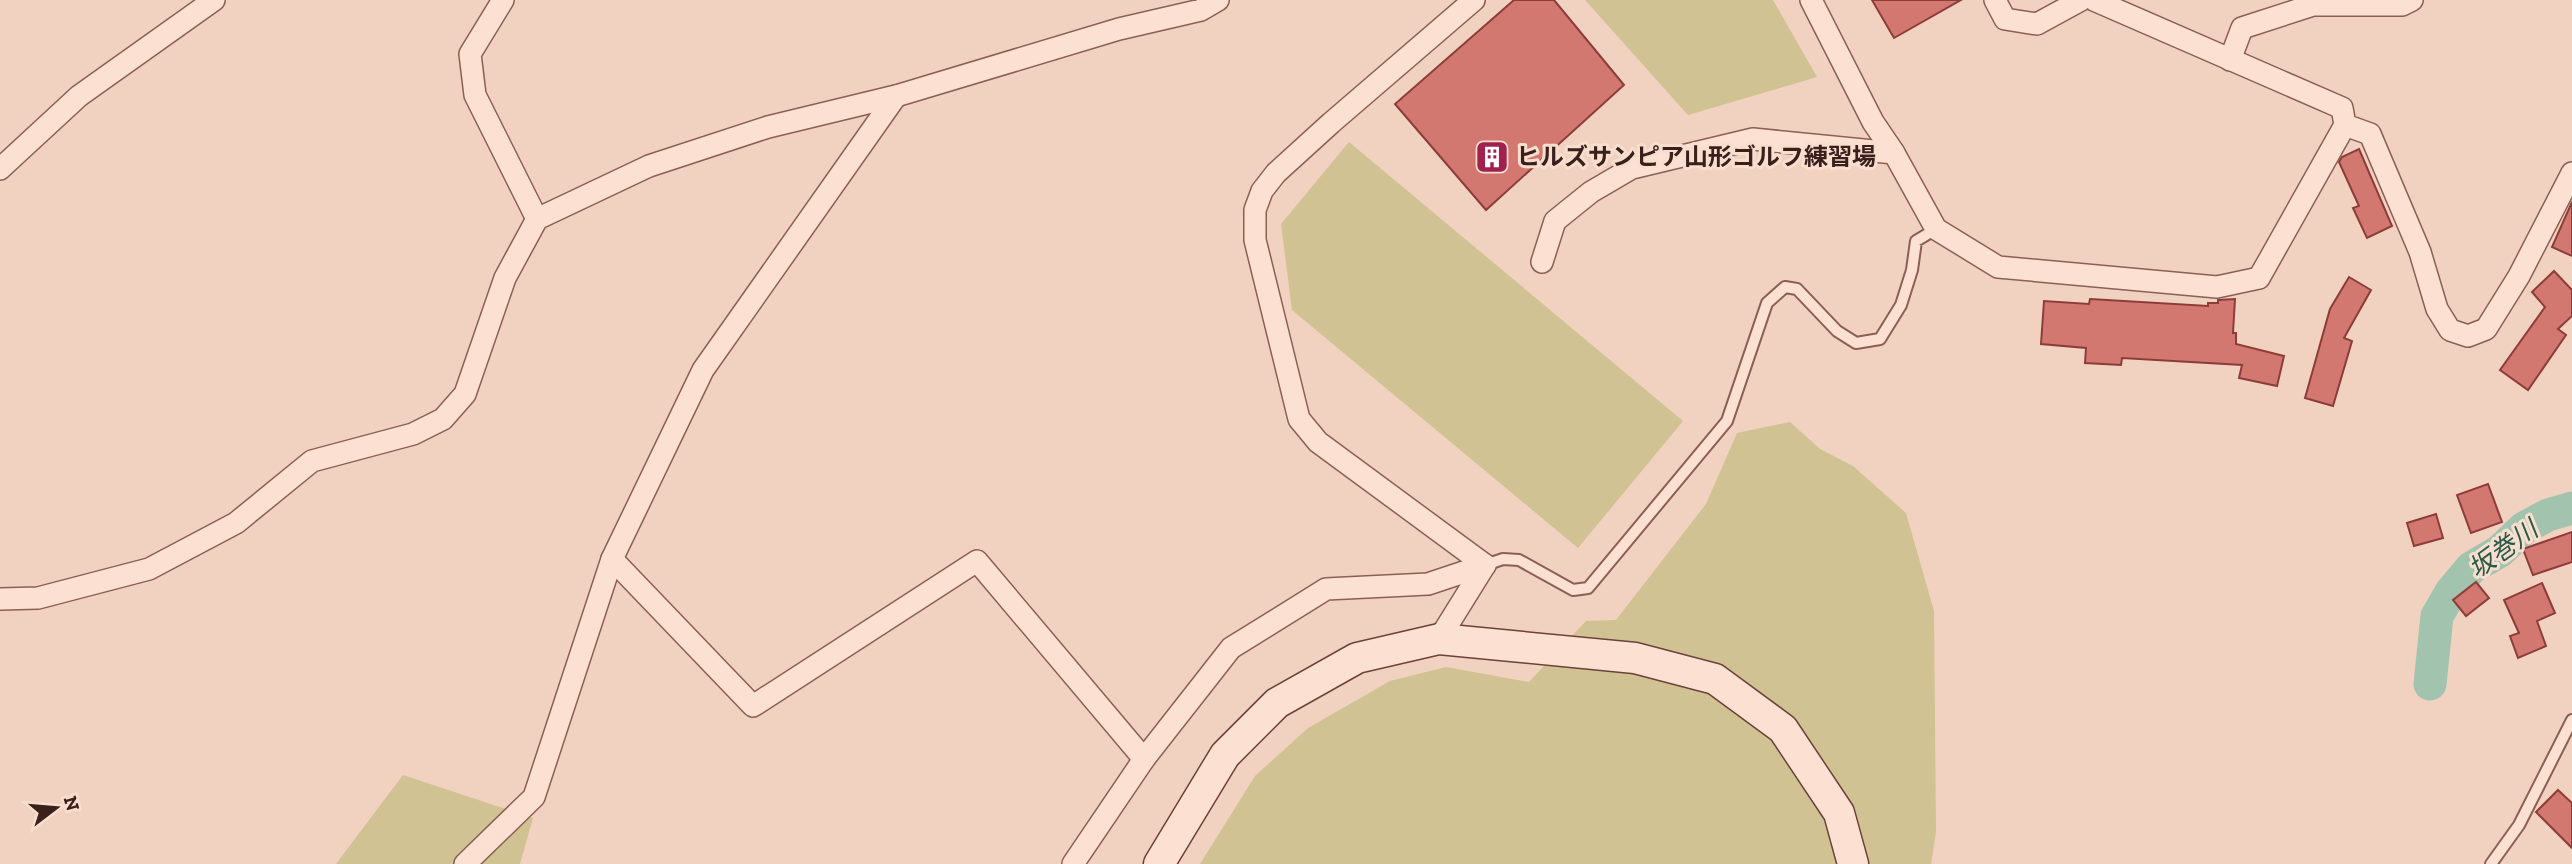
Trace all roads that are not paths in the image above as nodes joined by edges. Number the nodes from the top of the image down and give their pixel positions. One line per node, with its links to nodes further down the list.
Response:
1 (214, 0): 14 (street)
2 (503, 0): 16 (street)
3 (1218, 0): 11 (street)
4 (1474, 0): 20 (street)
5 (1811, 0): 13 (street)
6 (1995, 0): 7 (street)
7 (2081, 0)
8 (2094, 0): 10 (street)
9 (2412, 0): 10 (street)
10 (2230, 60): 12 (street)
11 (896, 96): 16 (street); 19 (street)
12 (2345, 125): 15 (street); 17 (street)
13 (1894, 153): 17 (street); 18 (street)
14 (0, 169)
15 (2572, 173)
16 (537, 219): 21 (street)
17 (1936, 229): 20 (lane)
18 (1542, 262)
19 (612, 559): 24 (street); 25 (street)
20 (1485, 565): 22 (street); 24 (street)
21 (0, 600)
22 (1439, 639): 27 (street); 28 (street)
23 (2572, 720): 29 (lane)
24 (1144, 759): 26 (street)
25 (465, 864)
26 (1073, 864)
27 (1159, 864)
28 (1853, 864)
29 (2491, 864)

